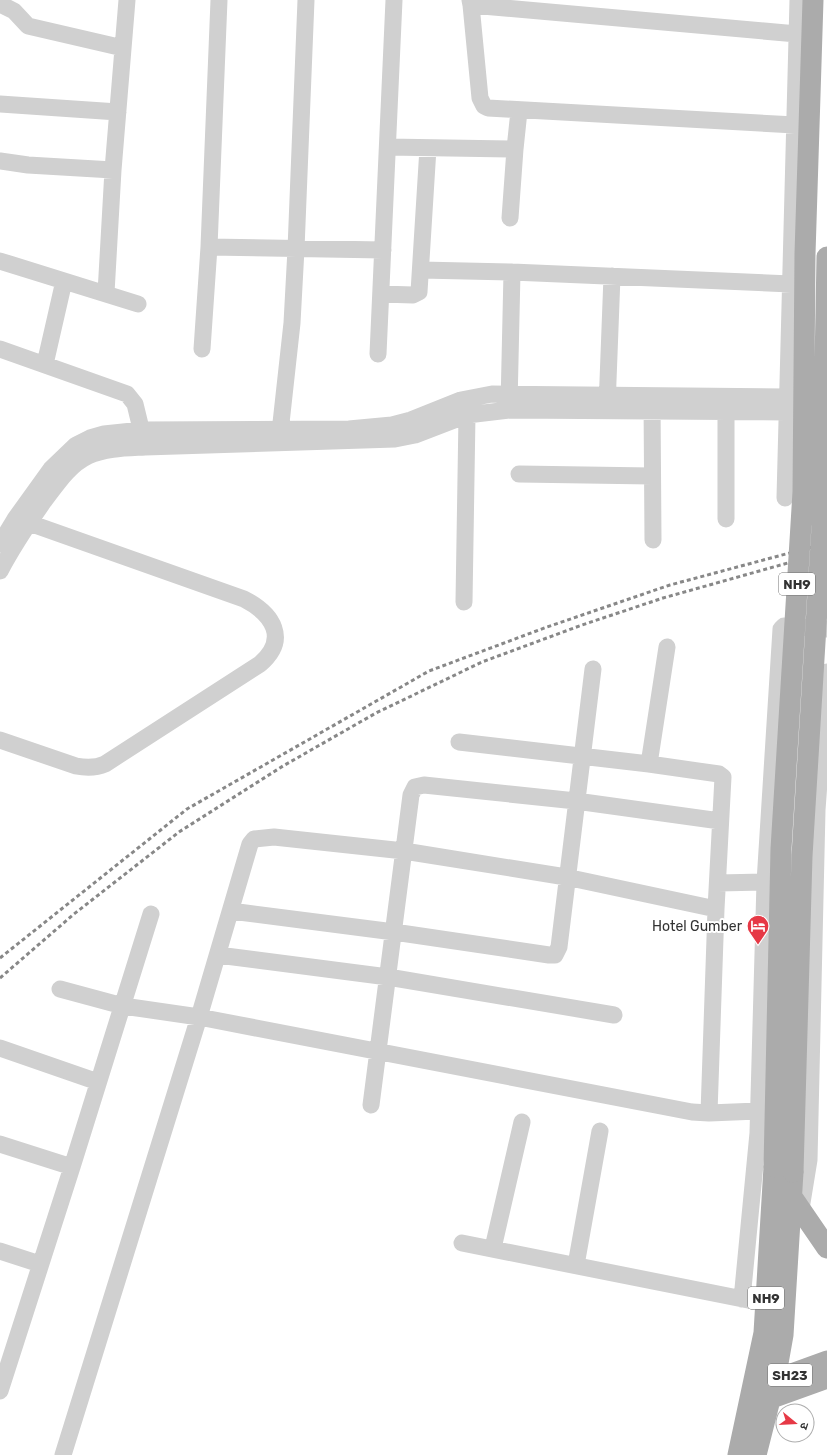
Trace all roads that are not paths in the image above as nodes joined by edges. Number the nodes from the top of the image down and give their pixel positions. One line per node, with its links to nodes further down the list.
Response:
1 (127, 0): 10 (street)
2 (218, 0): 21 (street)
3 (306, 0): 22 (street)
4 (394, 0): 15 (street)
5 (798, 0): 9 (street)
6 (813, 0): 95 (main road, NH9, bridge)
7 (470, 2): 9 (street); 12 (street)
8 (0, 4): 10 (street)
9 (798, 34): 14 (street)
10 (123, 48): 13 (street)
11 (0, 104): 13 (street)
12 (519, 110): 14 (street); 17 (street)
13 (118, 112): 19 (street)
14 (795, 125): 30 (street)
15 (388, 147): 16 (street); 23 (street)
16 (428, 148): 17 (street); 26 (street)
17 (515, 149): 20 (street)
18 (0, 162): 19 (street)
19 (113, 170): 31 (street)
20 (510, 218)
21 (209, 247): 22 (street); 35 (street)
22 (296, 248): 23 (street); 46 (street)
23 (383, 250): 32 (street)
24 (827, 257): 95 (main road, NH9, bridge)
25 (0, 261): 29 (street)
26 (421, 270): 27 (street); 32 (street)
27 (512, 272): 28 (street); 38 (street)
28 (612, 276): 30 (street); 39 (street)
29 (64, 281): 31 (street); 37 (street)
30 (791, 284): 42 (street)
31 (106, 293): 33 (street)
32 (381, 294): 36 (street)
33 (138, 304)
34 (0, 349): 37 (street)
35 (202, 349)
36 (378, 354)
37 (45, 364): 45 (street)
38 (509, 402): 39 (street); 44 (street); 46 (street)
39 (607, 403): 40 (street)
40 (652, 404): 41 (street); 49 (street)
41 (726, 404): 42 (street); 51 (street)
42 (788, 404): 43 (street); 50 (street)
43 (827, 410)
44 (467, 415): 46 (street); 56 (street)
45 (142, 430): 46 (street); 47 (street); 52 (street)
46 (279, 436): 47 (street)
47 (145, 447): 52 (street)
48 (519, 474): 49 (street)
49 (652, 476): 53 (street)
50 (785, 498)
51 (726, 519)
52 (22, 521): 54 (street); 55 (street); 62 (street)
53 (653, 540)
54 (0, 544)
55 (0, 570)
56 (464, 602)
57 (827, 629): 71 (street)
58 (667, 647): 65 (street)
59 (593, 669): 64 (street)
60 (827, 672): 61 (street)
61 (826, 691): 66 (street)
62 (0, 740)
63 (459, 742): 64 (street)
64 (582, 756): 65 (street); 67 (street)
65 (649, 764): 68 (street)
66 (823, 777): 77 (street)
67 (576, 802): 68 (street); 69 (street); 70 (street)
68 (720, 821): 72 (street)
69 (404, 852): 70 (street); 74 (street); 76 (street)
70 (566, 877): 73 (street); 76 (street)
71 (765, 882): 72 (street); 89 (street)
72 (718, 883): 73 (street)
73 (716, 910): 90 (street)
74 (231, 911): 76 (street); 78 (street)
75 (151, 914): 82 (street)
76 (394, 932): 79 (street)
77 (820, 938): 81 (street)
78 (218, 955): 79 (street); 84 (street)
79 (388, 977): 83 (street); 86 (street)
80 (60, 989): 82 (street)
81 (820, 993): 96 (street)
82 (122, 1006): 84 (street); 87 (street)
83 (614, 1015)
84 (199, 1017): 86 (street); 111 (street)
85 (0, 1048): 87 (street)
86 (378, 1052): 88 (street); 90 (street)
87 (98, 1082): 94 (street)
88 (371, 1105)
89 (758, 1111): 90 (street); 103 (street)
90 (709, 1113)
91 (522, 1122): 98 (street)
92 (600, 1130): 102 (street)
93 (0, 1144): 94 (street)
94 (72, 1167): 101 (street)
95 (784, 1170): 96 (main road, NH9); 104 (main road, NH9)
96 (796, 1203): 99 (main road); 104 (main road, NH9)
97 (462, 1243): 98 (street)
98 (493, 1248): 102 (street)
99 (827, 1248)
100 (0, 1251): 101 (street)
101 (40, 1264): 105 (street)
102 (576, 1265): 103 (street)
103 (742, 1299): 104 (street)
104 (775, 1304): 108 (main road, NH9); 110 (main road, NH9)
105 (7, 1345): 109 (street)
106 (827, 1361): 108 (main road, SH23)
107 (827, 1378): 108 (main road, SH23)
108 (773, 1389): 110 (main road, SH23); 113 (main road, NH9)
109 (0, 1391)
110 (750, 1398): 112 (main road, NH9)
111 (63, 1455)
112 (738, 1455)
113 (756, 1455)

